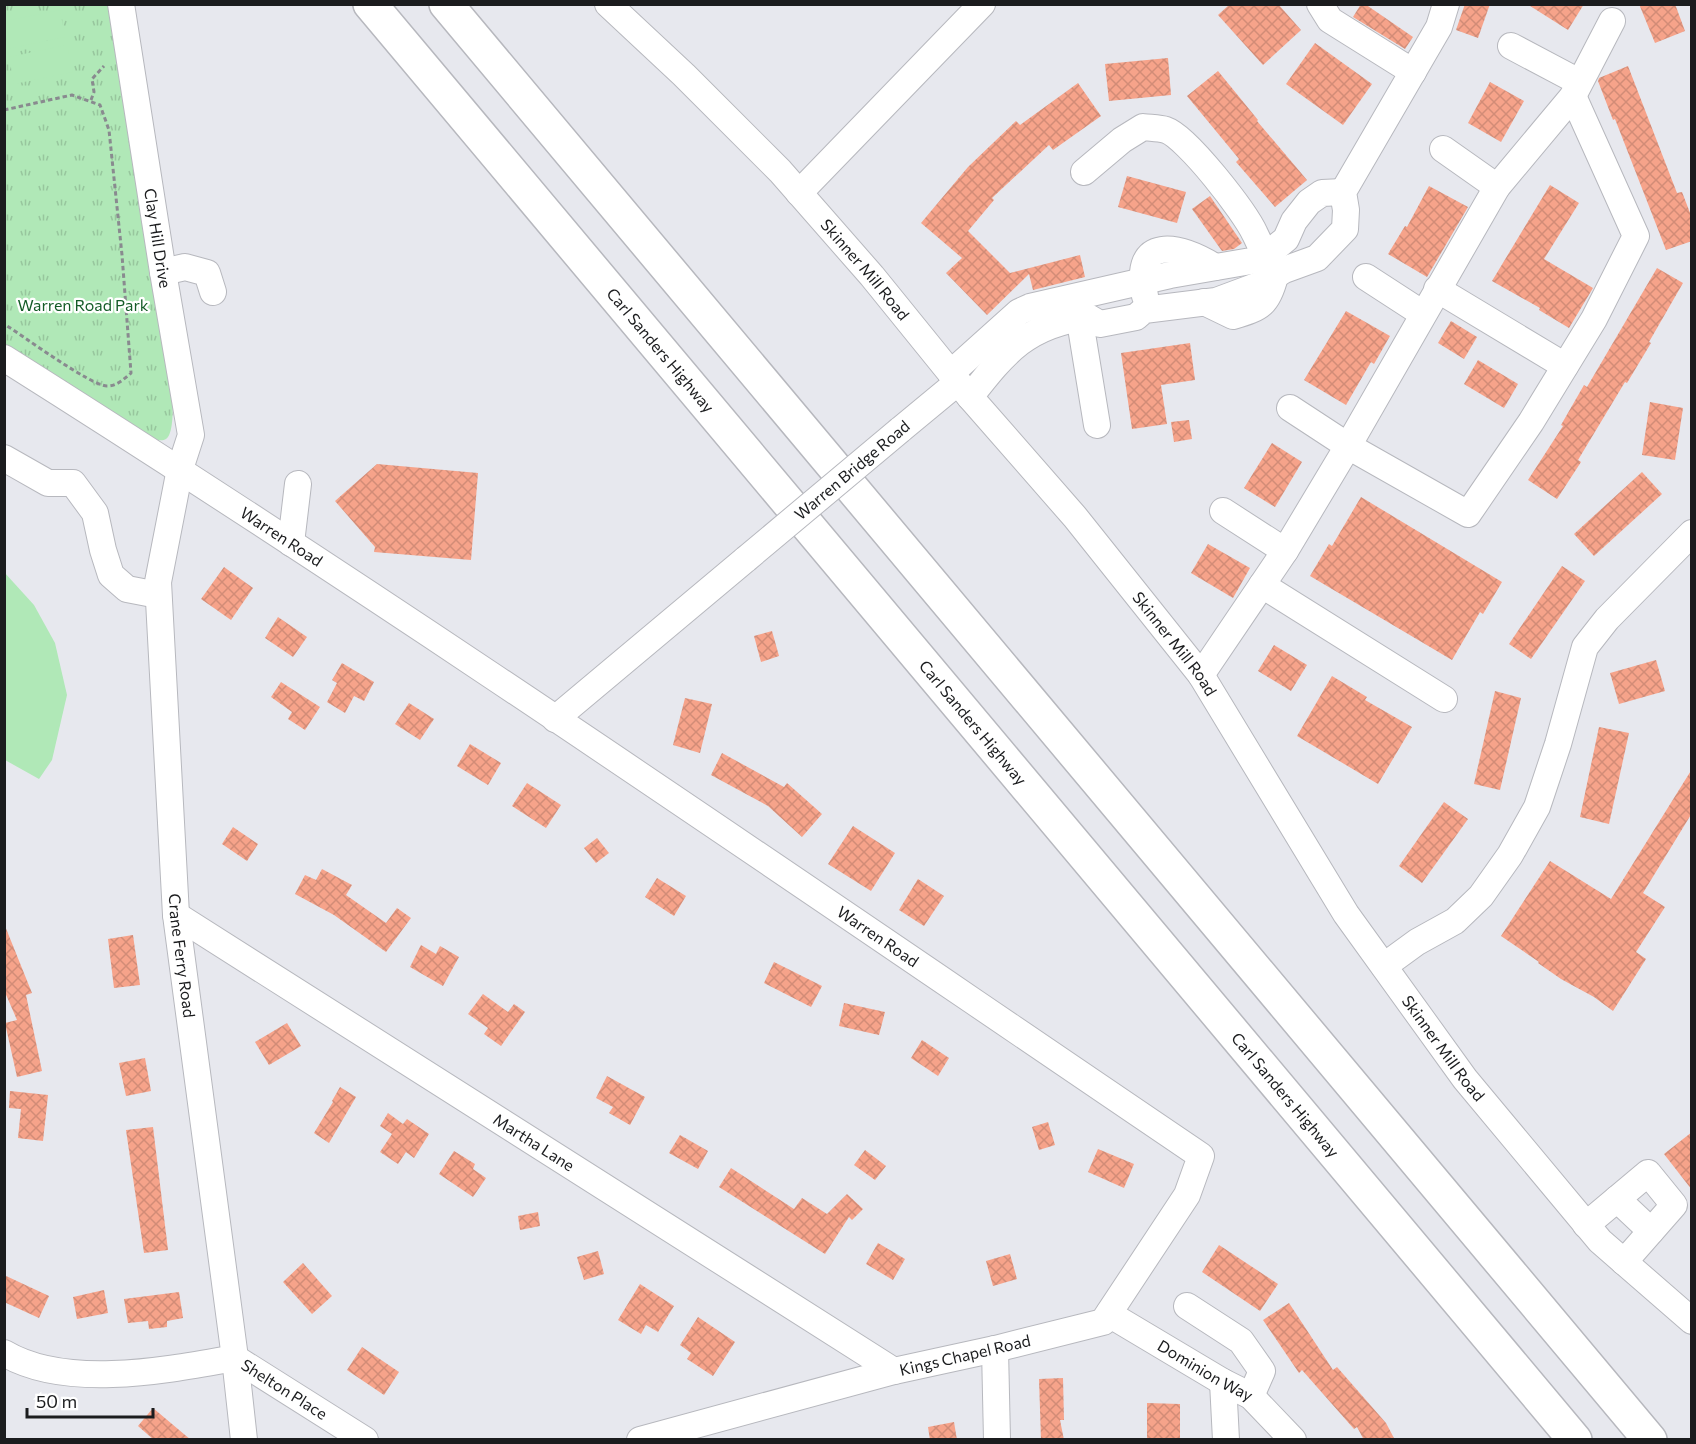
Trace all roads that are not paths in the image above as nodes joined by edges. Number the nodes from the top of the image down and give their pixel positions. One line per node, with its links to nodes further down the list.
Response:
1 (121, 4): 18 (street, Clay Hill Drive)
2 (370, 4): 67 (highway, Carl Sanders Highway)
3 (446, 4): 68 (highway)
4 (608, 4): 16 (street, Skinner Mill Road)
5 (982, 4): 16 (street)
6 (1320, 4): 10 (street)
7 (1446, 4): 10 (street)
8 (1612, 21): 11 (street)
9 (1511, 46): 11 (street)
10 (1413, 72): 15 (street)
11 (1576, 89): 14 (street); 27 (street)
12 (1443, 149): 14 (street)
13 (1084, 172): 17 (street)
14 (1497, 187): 21 (street)
15 (1342, 192): 17 (street); 17 (street)
16 (799, 194): 28 (street, Skinner Mill Road)
17 (1270, 266): 20 (street, Warren Bridge Road); 24 (street)
18 (163, 272): 22 (street); 33 (street, Clay Hill Drive)
19 (1366, 277): 25 (street)
20 (1142, 281): 23 (street, Warren Bridge Road); 24 (street)
21 (1437, 289): 25 (street); 27 (street)
22 (213, 292)
23 (1081, 310): 24 (street); 28 (street, Warren Bridge Road); 30 (street)
24 (1146, 310)
25 (1422, 314): 31 (street)
26 (4, 358): 33 (street, Warren Road)
27 (1565, 366): 31 (street)
28 (960, 384): 41 (street, Skinner Mill Road); 43 (street, Warren Bridge Road, bridge)
29 (1290, 408): 31 (street)
30 (1096, 424)
31 (1348, 446): 38 (street)
32 (4, 458): 40 (street)
33 (180, 469): 37 (street, Warren Road); 40 (street, Crane Ferry Road)
34 (298, 484): 37 (street)
35 (1223, 511): 38 (street)
36 (1692, 533): 45 (street)
37 (291, 543): 43 (street, Warren Road)
38 (1285, 551): 39 (street)
39 (1262, 585): 41 (street); 42 (street)
40 (158, 595): 44 (street, Crane Ferry Road)
41 (1201, 675): 45 (street, Skinner Mill Road)
42 (1444, 699)
43 (555, 719): 46 (street, Warren Road)
44 (176, 915): 56 (street, Crane Ferry Road); 57 (street, Martha Lane)
45 (1384, 966): 48 (street, Skinner Mill Road)
46 (1201, 1156): 52 (street, Kings Chapel Road)
47 (1617, 1199): 48 (street); 49 (street); 49 (street)
48 (1586, 1225): 50 (street, Skinner Mill Road)
49 (1651, 1231): 50 (street)
50 (1624, 1262): 53 (street, Skinner Mill Road)
51 (1186, 1306): 59 (street)
52 (1110, 1312): 54 (street, Kings Chapel Road); 58 (street, Dominion Way)
53 (1692, 1321)
54 (995, 1349): 57 (street, Kings Chapel Road); 64 (street)
55 (4, 1353): 56 (street)
56 (235, 1358): 61 (street, Crane Ferry Road); 62 (street, Shelton Place)
57 (894, 1371): 60 (street, Kings Chapel Road)
58 (1223, 1382): 59 (street, Dominion Way); 65 (street)
59 (1251, 1396): 66 (street, Dominion Way)
60 (700, 1431): 63 (street, Kings Chapel Road)
61 (244, 1440)
62 (365, 1440)
63 (640, 1440)
64 (997, 1440)
65 (1226, 1440)
66 (1293, 1440)
67 (1575, 1440)
68 (1650, 1440)

